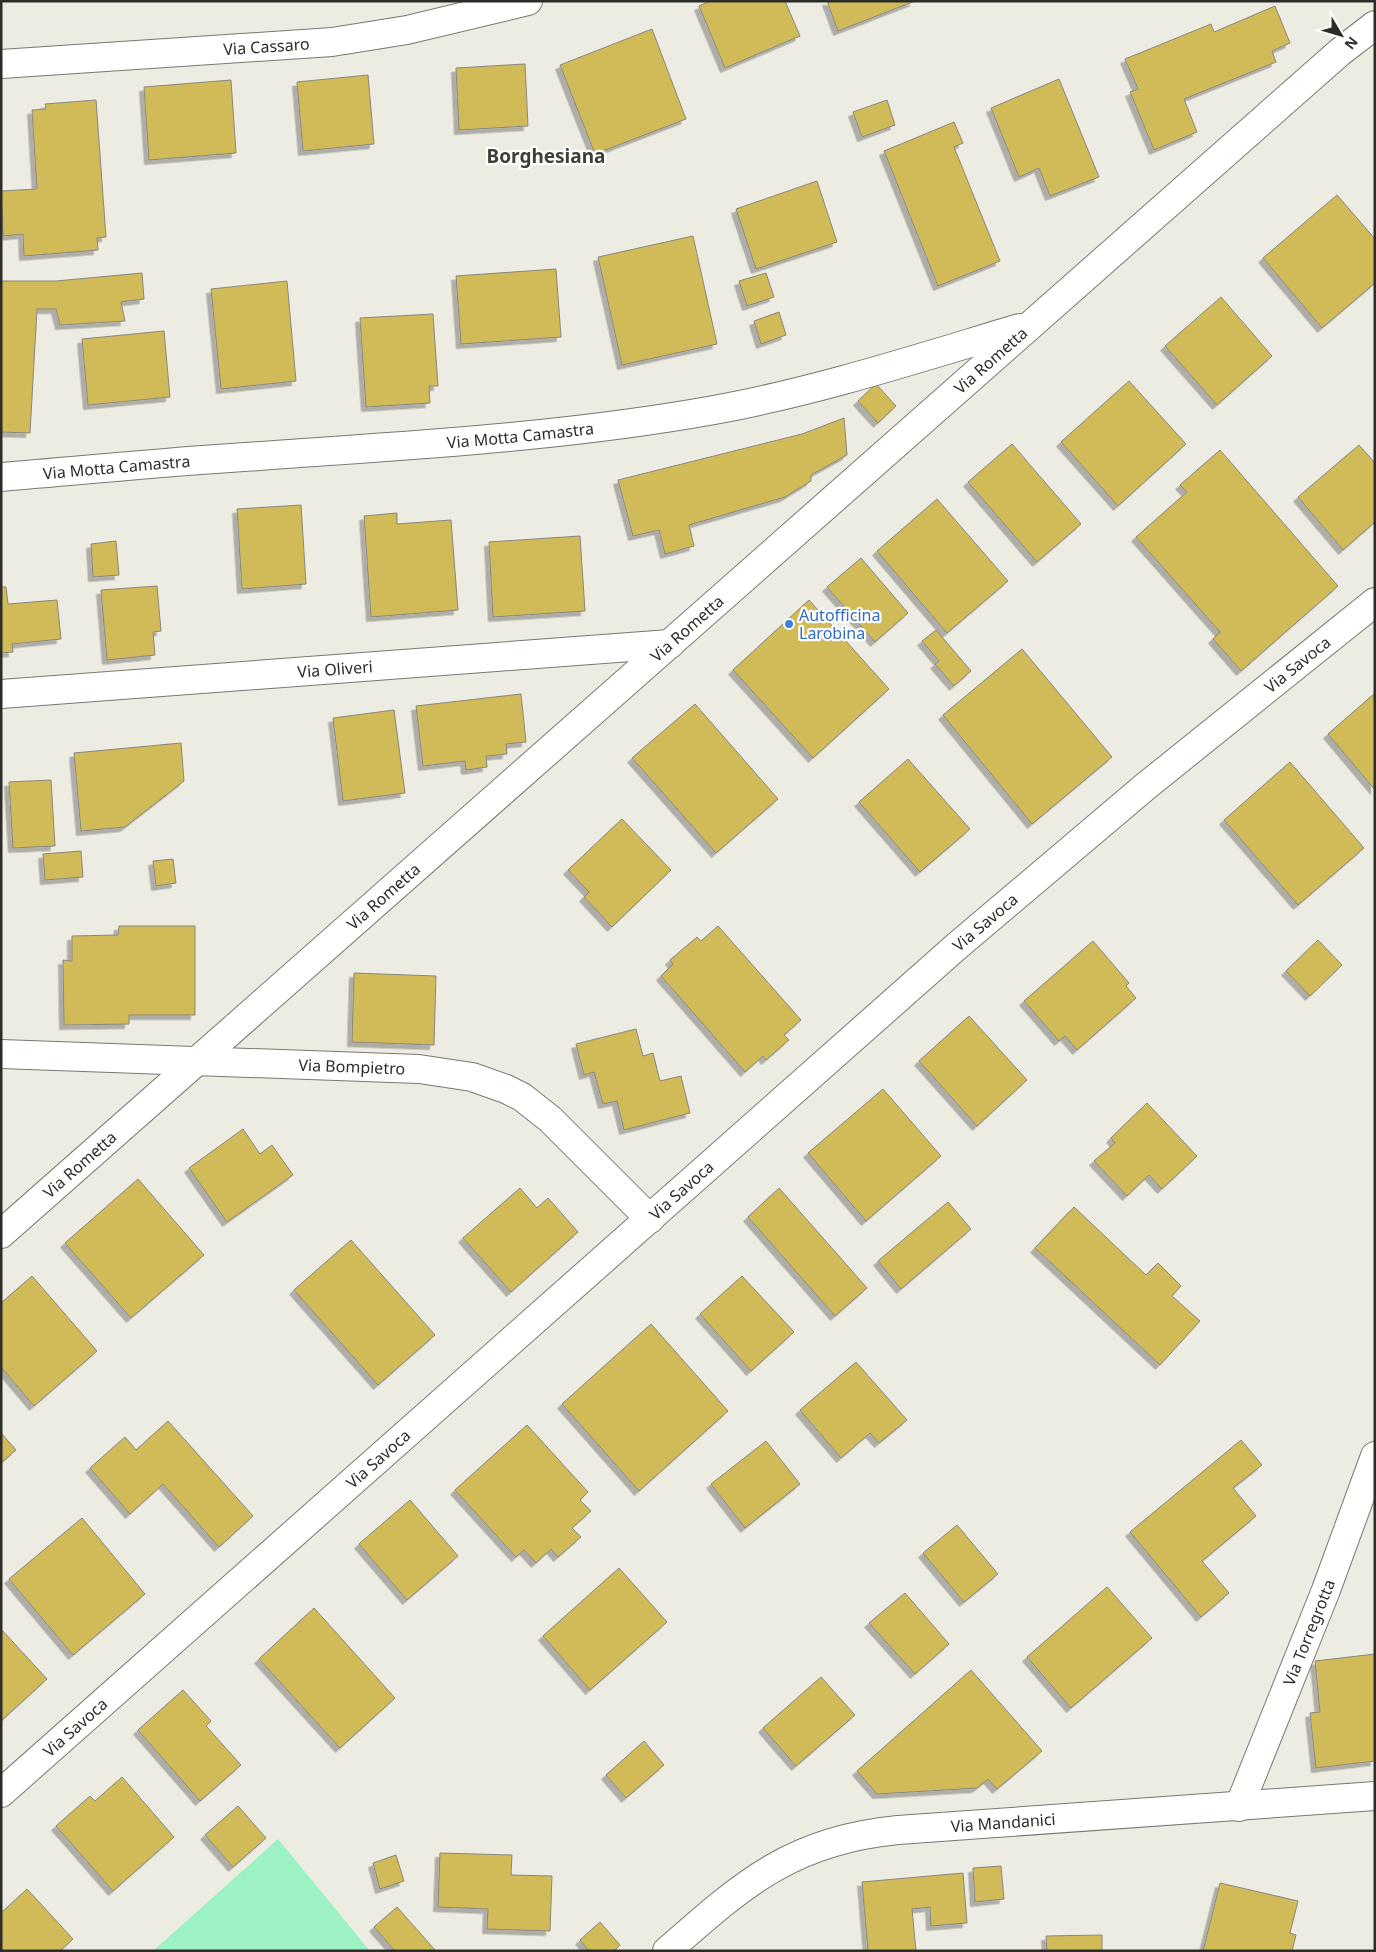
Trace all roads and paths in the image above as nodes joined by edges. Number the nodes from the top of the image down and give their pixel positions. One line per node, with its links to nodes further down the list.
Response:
1 (528, 1): 3 (street, Via Cassaro)
2 (1375, 25): 4 (street, Via Rometta)
3 (1, 64)
4 (1029, 325): 5 (street, Via Motta Camastra); 7 (street, Via Rometta)
5 (1, 477)
6 (1375, 602): 11 (street, Via Savoca)
7 (670, 644): 8 (street, Via Oliveri); 10 (street, Via Rometta)
8 (1, 694)
9 (1, 1054): 10 (street, Via Bompietro)
10 (196, 1063): 11 (street, Via Bompietro); 12 (street, Via Rometta)
11 (650, 1219): 14 (street, Via Savoca)
12 (1, 1234)
13 (1375, 1456): 16 (street, Via Torregrotta)
14 (1, 1793)
15 (1375, 1796): 16 (street, Via Mandanici)
16 (1239, 1807): 17 (street, Via Mandanici)
17 (667, 1951)

